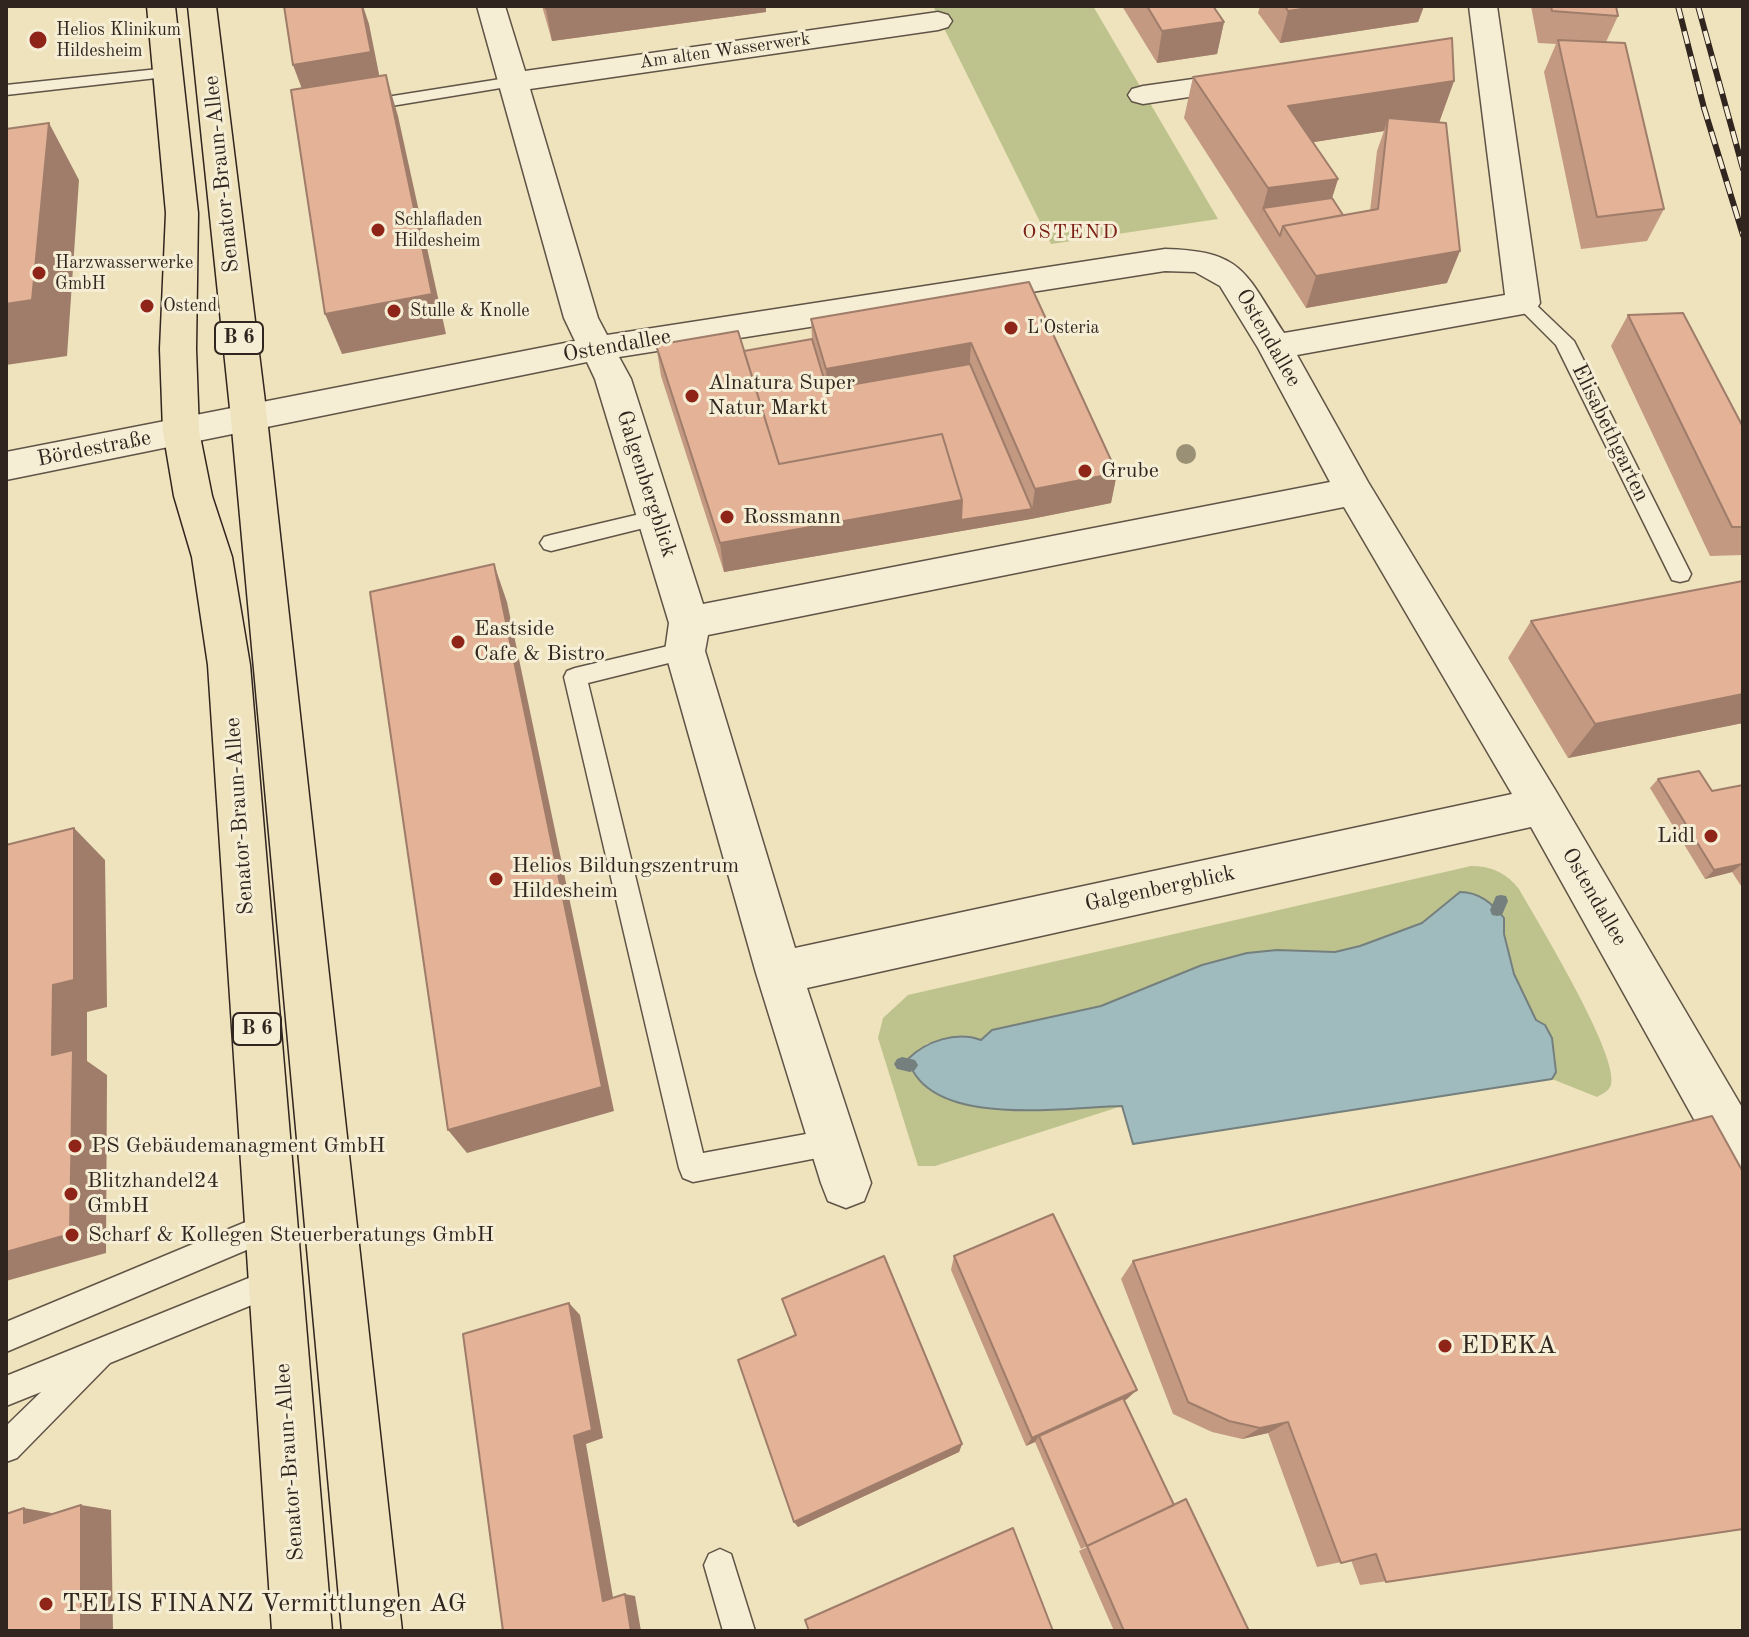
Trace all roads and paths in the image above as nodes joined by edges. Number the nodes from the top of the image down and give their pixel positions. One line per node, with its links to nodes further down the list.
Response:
1 (161, 6): 6 (main road, Senator-Braun-Allee / B 6)
2 (202, 6): 15 (main road, Senator-Braun-Allee / B 6)
3 (491, 6): 8 (street)
4 (1483, 6): 12 (street)
5 (938, 21): 8 (street, Am alten Wasserwerk)
6 (168, 73): 9 (lane); 16 (main road, Senator-Braun-Allee / B 6)
7 (1285, 74): 10 (street)
8 (513, 82): 11 (lane); 14 (street)
9 (6, 90)
10 (1143, 95)
11 (347, 108)
12 (1523, 303): 13 (street); 21 (lane, Elisabethgarten)
13 (1275, 347): 14 (street, Ostendallee); 18 (street, Ostendallee)
14 (598, 348): 15 (street, Ostendallee); 19 (street, Galgenbergblick)
15 (249, 418): 16 (street, Ostendallee); 35 (main road, Senator-Braun-Allee / B 6)
16 (181, 431): 17 (street, Bördestraße); 27 (main road, Senator-Braun-Allee / B 6)
17 (6, 466)
18 (1354, 491): 22 (street); 23 (street, Ostendallee)
19 (657, 518): 20 (lane); 22 (street, Galgenbergblick)
20 (551, 543)
21 (1680, 574)
22 (687, 637): 24 (street, Galgenbergblick); 26 (lane)
23 (1542, 806): 24 (street, Galgenbergblick); 25 (street, Ostendallee)
24 (779, 973): 26 (street, Galgenbergblick)
25 (1743, 1157)
26 (840, 1163)
27 (272, 1225): 28 (main road, Senator-Braun-Allee / B 6); 29 (lane)
28 (276, 1281): 30 (lane); 34 (main road, Senator-Braun-Allee / B 6)
29 (6, 1337)
30 (102, 1352): 31 (lane); 32 (lane)
31 (6, 1391)
32 (6, 1447)
33 (720, 1565): 36 (lane)
34 (302, 1631)
35 (372, 1631)
36 (739, 1631)

